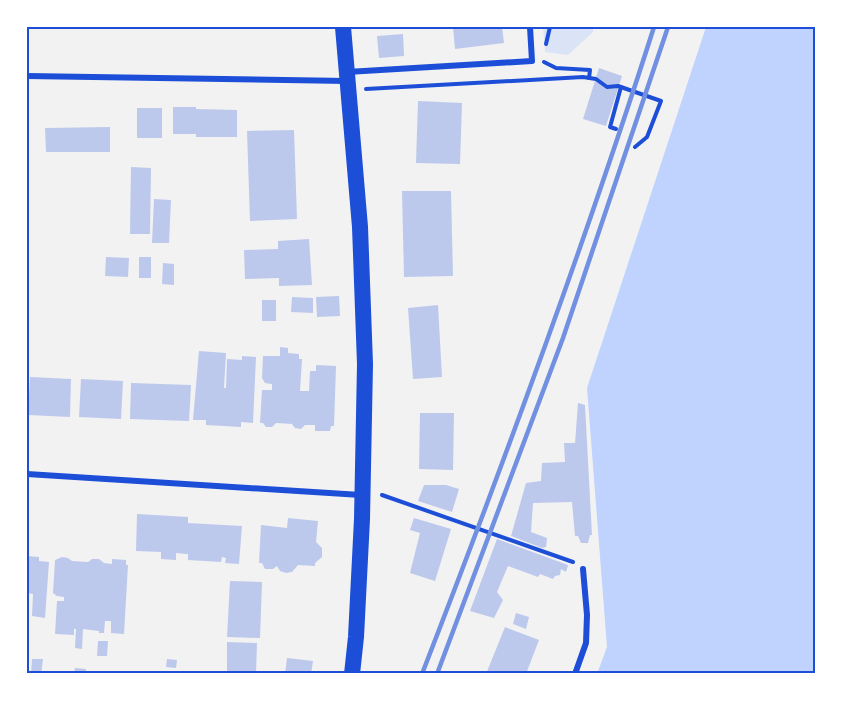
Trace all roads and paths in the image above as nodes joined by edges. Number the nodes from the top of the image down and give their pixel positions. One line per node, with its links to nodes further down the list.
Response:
1 (343, 27): 6 (highway)
2 (530, 27): 6 (street)
3 (545, 62): 5 (path)
4 (27, 76): 6 (street)
5 (589, 78): 6 (path); 7 (path)
6 (351, 81): 11 (highway)
7 (621, 87): 8 (path); 9 (path)
8 (616, 129)
9 (634, 147)
10 (27, 474): 11 (street)
11 (370, 494): 12 (path); 13 (highway)
12 (583, 569): 14 (street)
13 (352, 674)
14 (575, 674)

